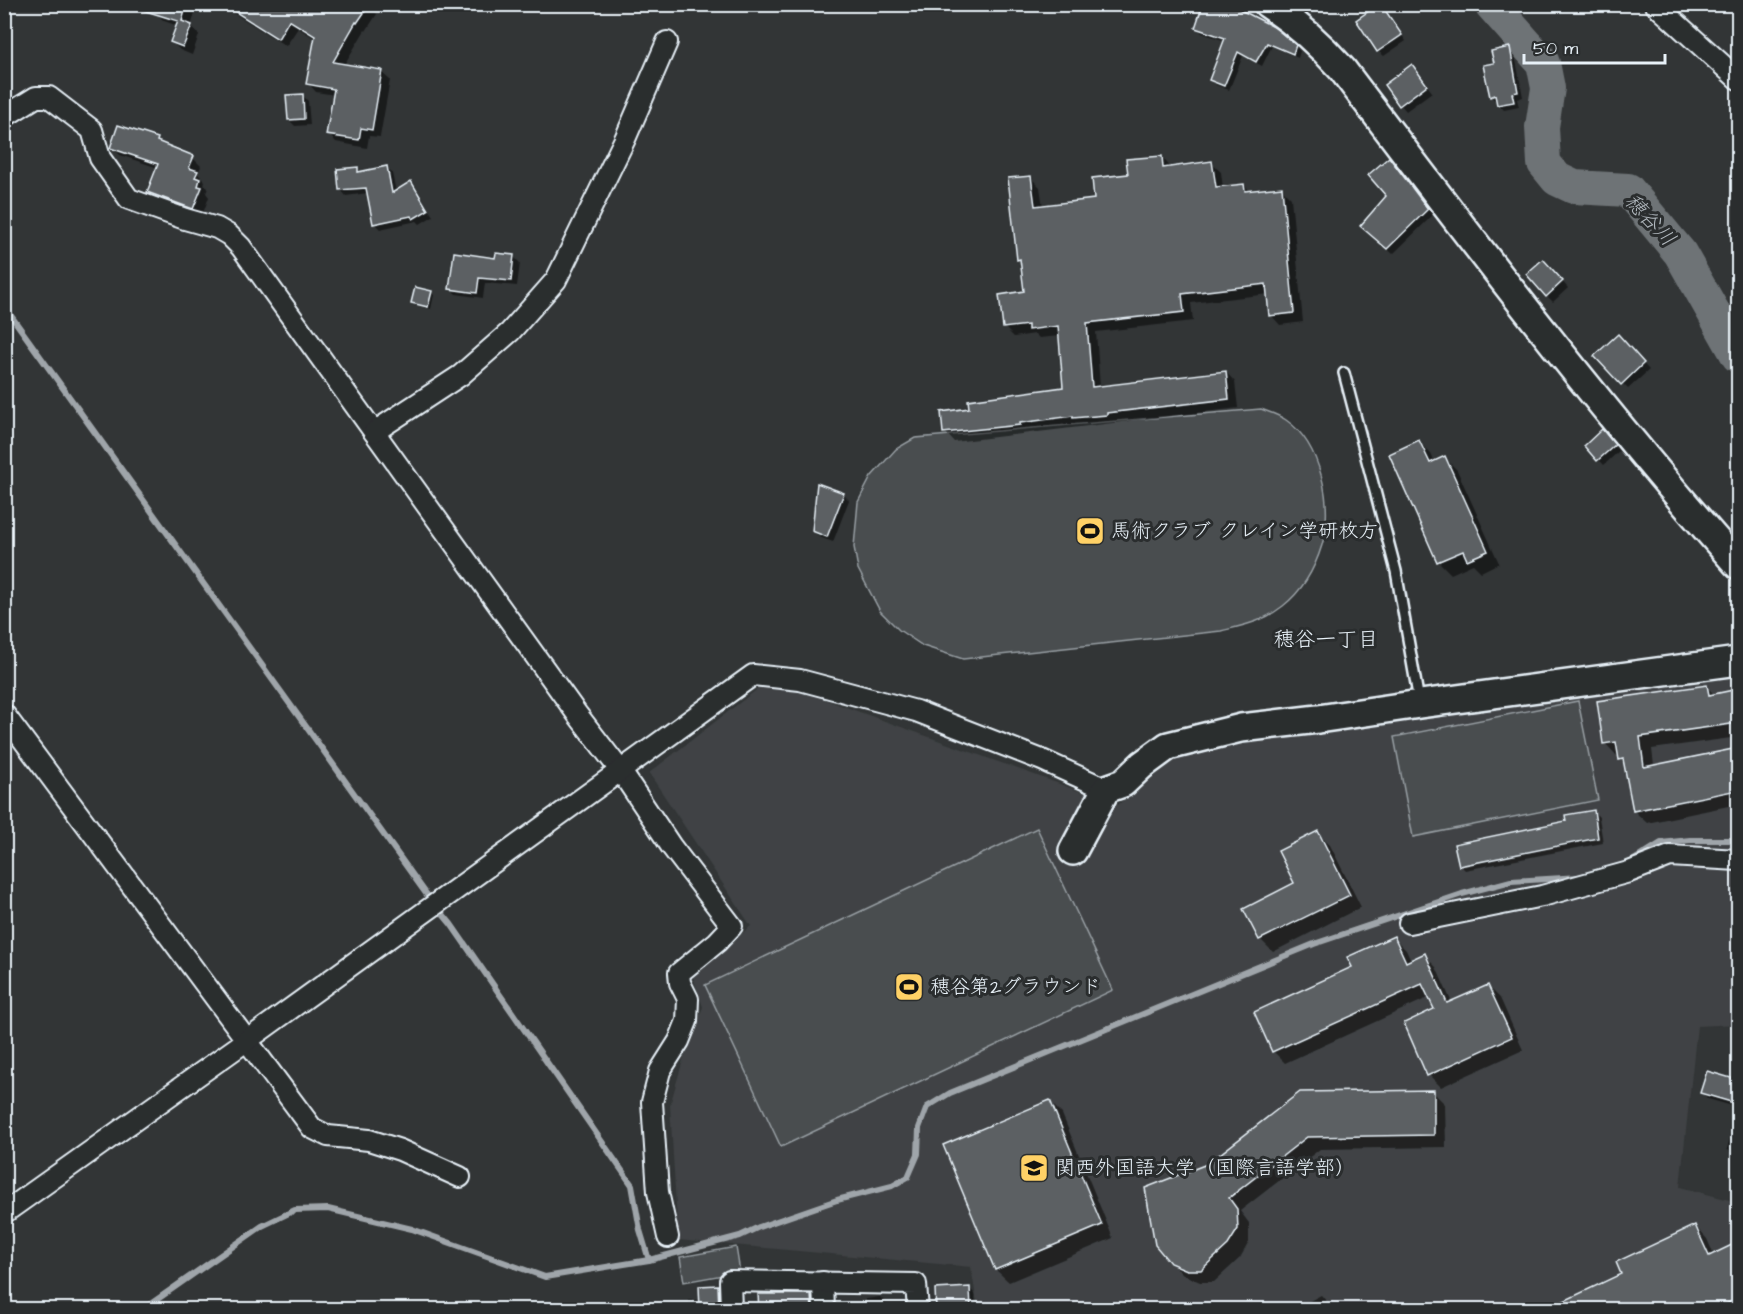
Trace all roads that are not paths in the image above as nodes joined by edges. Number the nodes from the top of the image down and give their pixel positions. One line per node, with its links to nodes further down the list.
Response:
1 (1268, 4): 8 (street)
2 (1654, 4): 4 (street)
3 (667, 42): 7 (street)
4 (1738, 79)
5 (4, 117): 7 (street)
6 (1344, 373): 10 (lane)
7 (374, 432): 12 (street)
8 (1738, 565)
9 (1738, 661): 10 (street)
10 (1420, 704): 13 (street)
11 (4, 714): 17 (street)
12 (620, 770): 13 (street); 17 (street); 20 (street)
13 (1106, 789): 14 (street)
14 (1073, 851)
15 (1738, 860): 16 (street)
16 (1409, 923)
17 (246, 1041): 18 (street); 19 (street)
18 (460, 1177)
19 (4, 1213)
20 (668, 1237)
21 (823, 1282): 22 (street); 23 (street); 24 (street)
22 (731, 1310)
23 (824, 1310)
24 (918, 1310)

